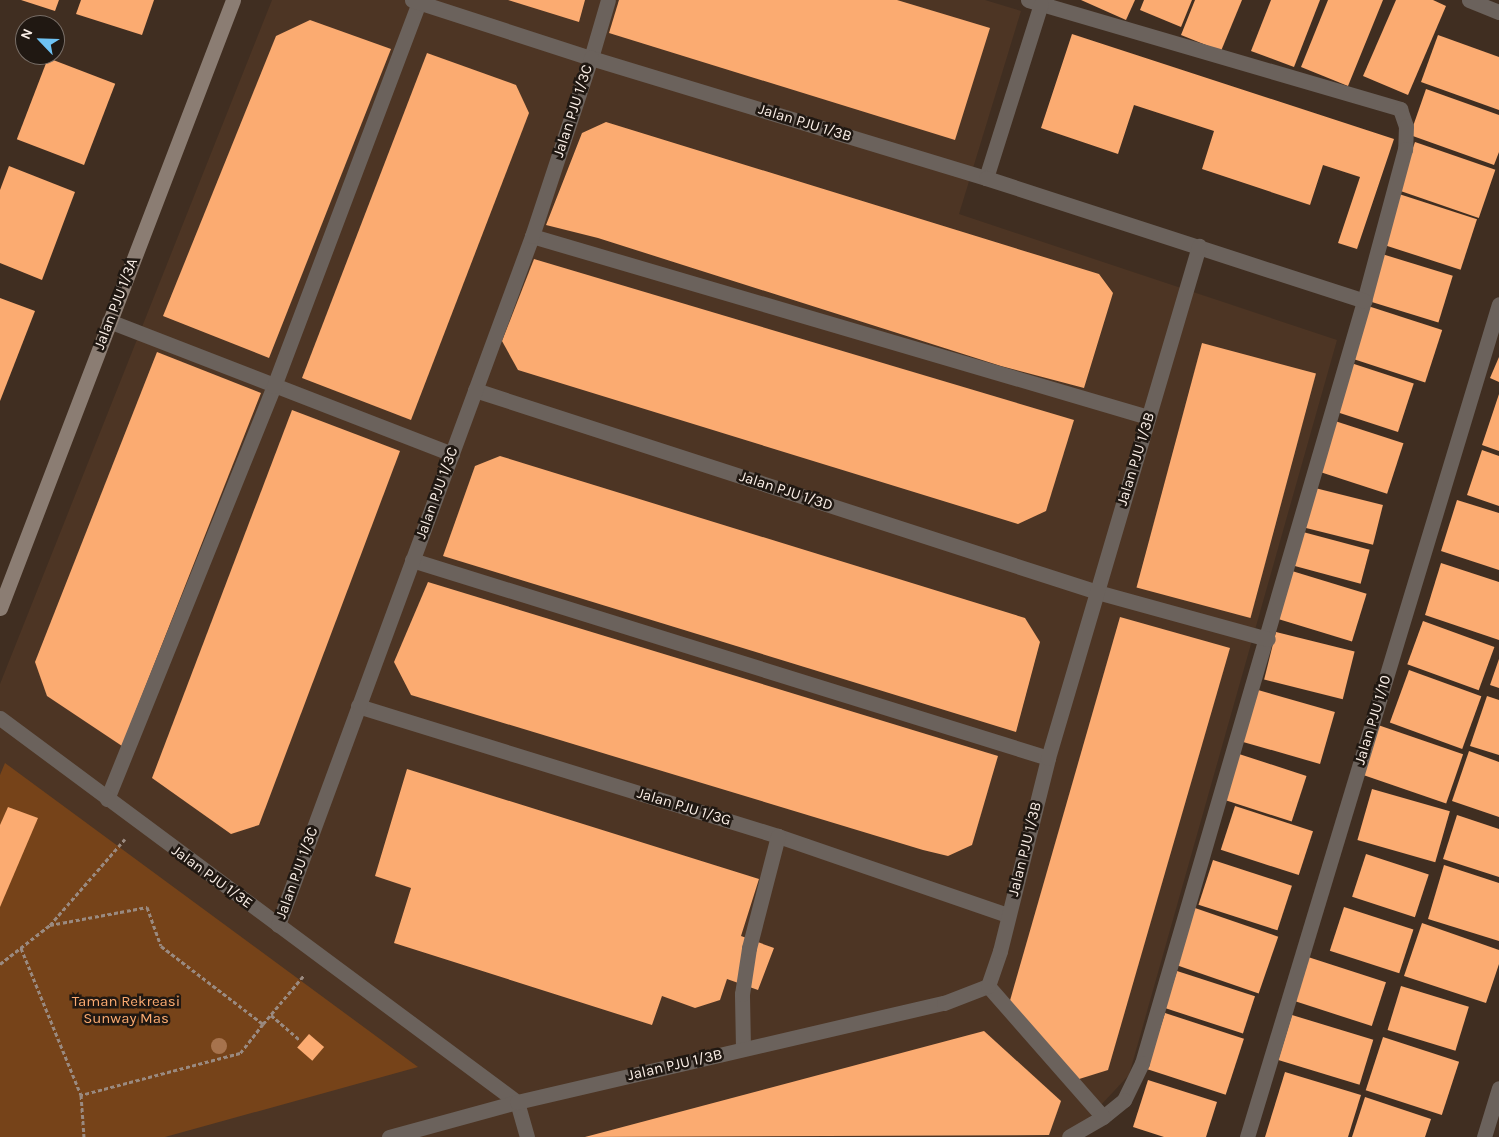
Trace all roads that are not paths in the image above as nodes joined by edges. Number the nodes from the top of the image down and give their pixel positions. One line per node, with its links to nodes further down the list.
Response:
1 (234, 0): 13 (main road, Jalan PJU 1/3A)
2 (608, 0): 7 (street, Jalan PJU 1/3C)
3 (1469, 0): 6 (street)
4 (415, 1): 7 (street, Jalan PJU 1/3B); 14 (street)
5 (1034, 2): 8 (street); 11 (street)
6 (1499, 12)
7 (591, 58): 8 (street, Jalan PJU 1/3B); 9 (street, Jalan PJU 1/3C)
8 (986, 178): 10 (street, Jalan PJU 1/3B)
9 (532, 236): 15 (street, Jalan PJU 1/3C); 16 (street)
10 (1199, 246): 11 (street, Jalan PJU 1/3B); 16 (street, Jalan PJU 1/3B)
11 (1364, 301): 21 (street)
12 (1499, 304): 37 (street, Jalan PJU 1/10)
13 (110, 322): 14 (street); 20 (main road, Jalan PJU 1/3A)
14 (274, 386): 17 (street); 25 (street)
15 (475, 390): 17 (street, Jalan PJU 1/3C); 19 (street, Jalan PJU 1/3D)
16 (1148, 417): 19 (street, Jalan PJU 1/3B)
17 (452, 454): 18 (street, Jalan PJU 1/3C)
18 (412, 560): 22 (street, Jalan PJU 1/3C); 24 (street)
19 (1096, 592): 21 (street, Jalan PJU 1/3D); 24 (street, Jalan PJU 1/3B)
20 (0, 608)
21 (1268, 639): 33 (street)
22 (358, 706): 26 (street, Jalan PJU 1/3G); 28 (street, Jalan PJU 1/3C)
23 (0, 718): 25 (street, Jalan PJU 1/3E)
24 (1048, 758): 27 (street, Jalan PJU 1/3B)
25 (107, 799): 28 (street, Jalan PJU 1/3E)
26 (778, 836): 27 (street, Jalan PJU 1/3G); 30 (street)
27 (1008, 915): 29 (street, Jalan PJU 1/3B)
28 (278, 925): 32 (street, Jalan PJU 1/3E)
29 (988, 986): 30 (street, Jalan PJU 1/3B); 33 (street)
30 (743, 1048): 32 (street, Jalan PJU 1/3B)
31 (1499, 1088): 38 (street)
32 (517, 1102): 34 (street, Jalan PJU 1/3B); 35 (street)
33 (1103, 1117): 36 (street)
34 (389, 1137)
35 (527, 1137)
36 (1069, 1137)
37 (1247, 1137)
38 (1484, 1137)

